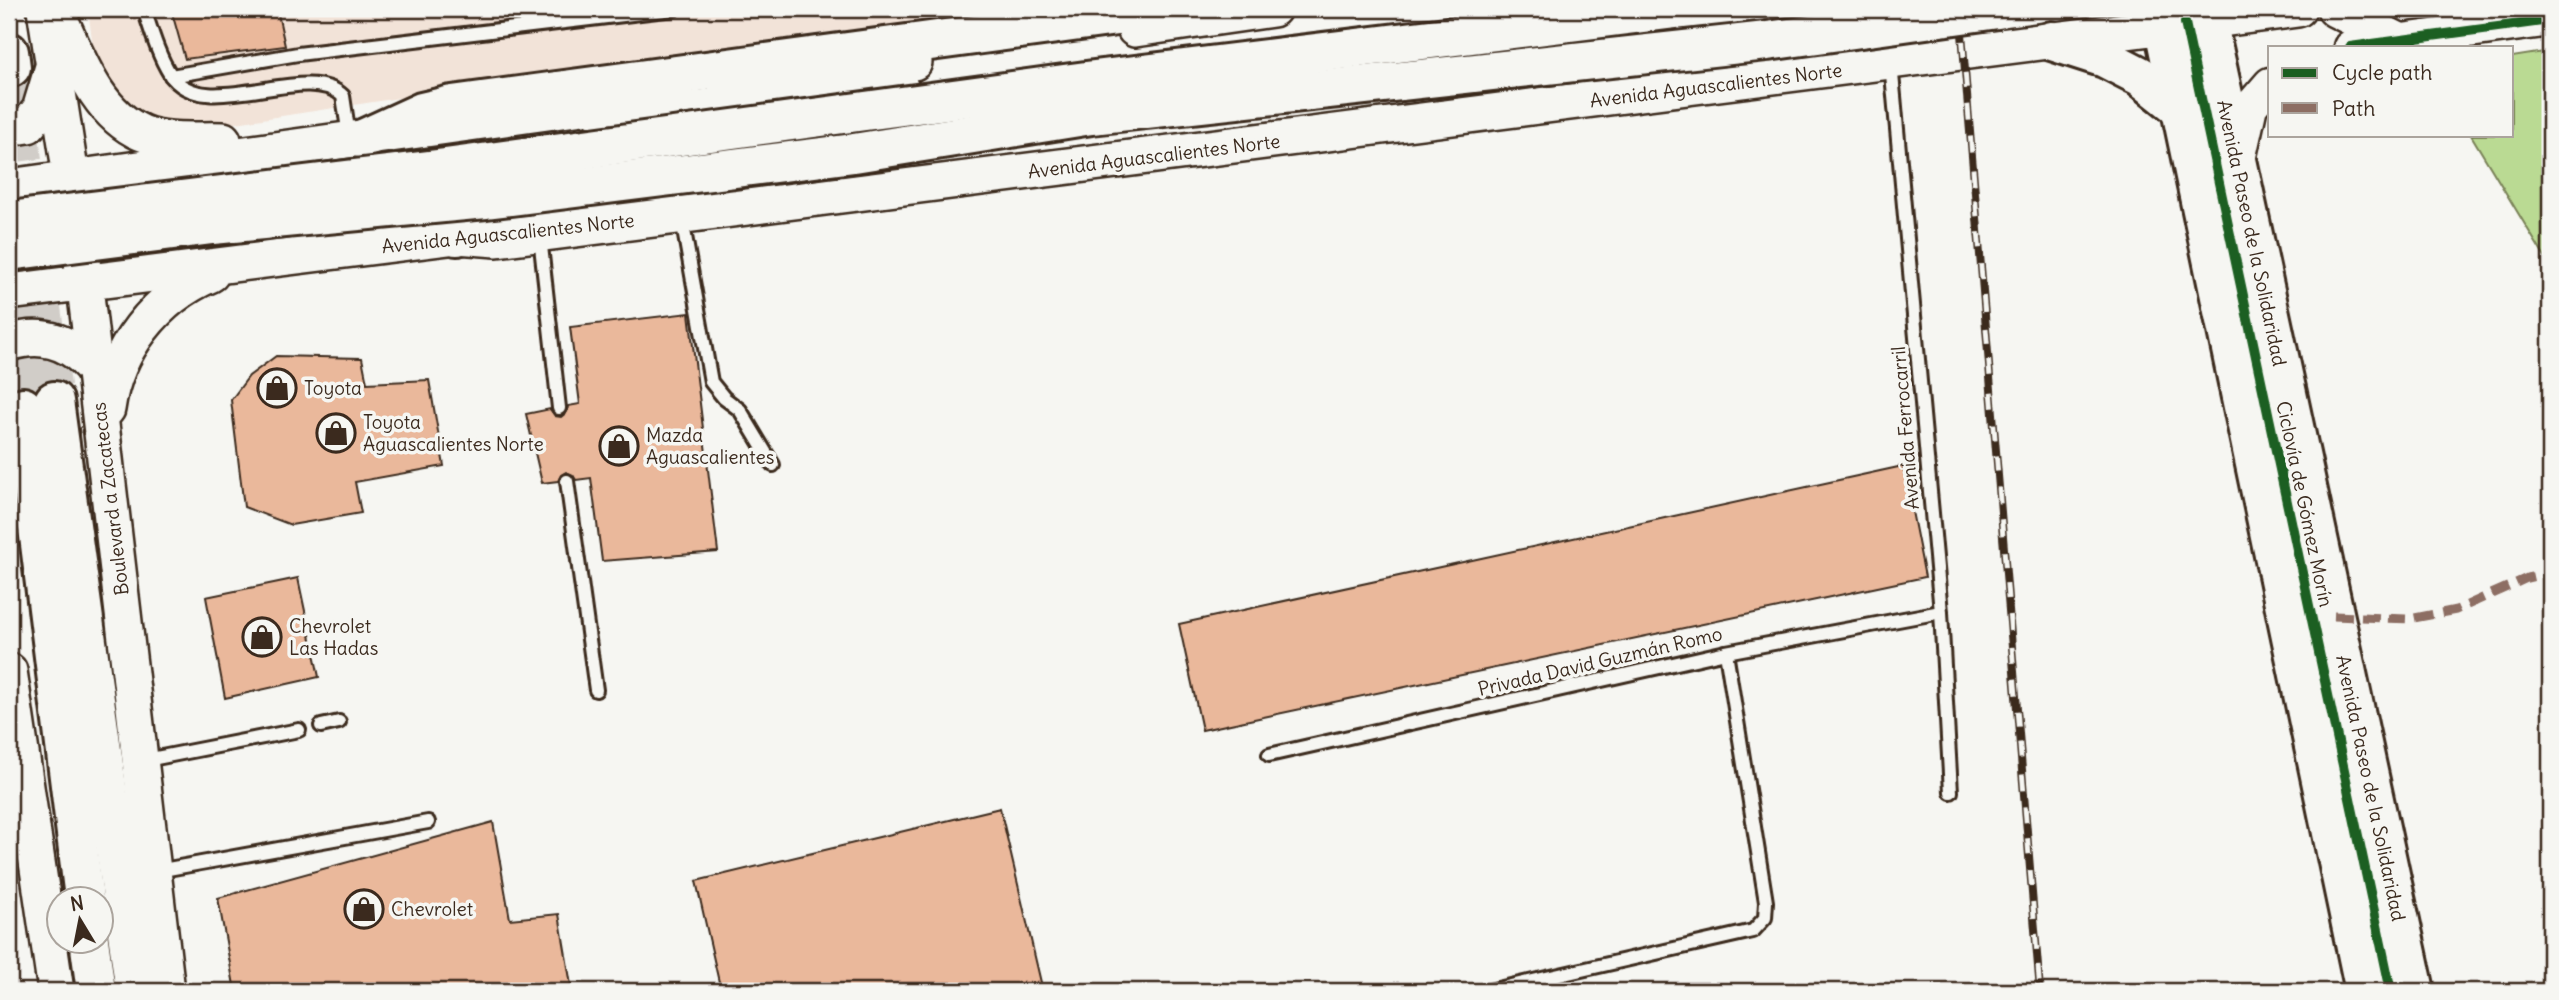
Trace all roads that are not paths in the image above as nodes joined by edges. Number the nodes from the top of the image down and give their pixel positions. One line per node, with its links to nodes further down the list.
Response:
1 (45, 9): 19 (main road, Boulevard a Zacatecas)
2 (54, 9): 28 (main road)
3 (144, 9): 20 (lane)
4 (674, 9): 20 (lane)
5 (1273, 9): 11 (main road)
6 (1676, 9): 23 (main road, Avenida Aguascalientes Norte, bridge)
7 (1833, 9): 21 (main road)
8 (1998, 9): 23 (main road, Avenida Aguascalientes Norte, bridge)
9 (2335, 9): 15 (main road)
10 (2275, 10): 12 (main road, Avenida Aguascalientes Norte)
11 (1172, 14): 24 (main road); 27 (main road)
12 (2206, 15): 13 (main road, Avenida Aguascalientes Norte); 30 (main road, Avenida Paseo de la Solidaridad)
13 (2161, 18): 16 (main road, Avenida Aguascalientes Norte); 25 (main road)
14 (2550, 20): 15 (street)
15 (2395, 39): 17 (street)
16 (2052, 41): 18 (main road, Avenida Aguascalientes Norte); 25 (main road)
17 (2356, 46)
18 (1891, 62): 21 (main road, Avenida Aguascalientes Norte); 48 (lane, Avenida Ferrocarril)
19 (54, 64): 26 (main road); 31 (main road, Boulevard a Zacatecas)
20 (171, 76): 27 (lane)
21 (1761, 79): 33 (main road, Avenida Aguascalientes Norte)
22 (2268, 86): 30 (street)
23 (1088, 98): 24 (main road, bridge); 34 (main road, Avenida Aguascalientes Norte, bridge); 36 (main road); 37 (main road, Avenida Aguascalientes Norte, bridge)
24 (591, 106): 27 (main road)
25 (2179, 107): 67 (main road)
26 (9, 128)
27 (356, 139): 28 (main road)
28 (281, 148): 29 (main road)
29 (173, 164): 31 (main road); 39 (main road)
30 (2238, 165): 68 (main road, Avenida Paseo de la Solidaridad)
31 (73, 178): 32 (main road); 40 (main road, Boulevard a Zacatecas)
32 (9, 187)
33 (681, 215): 35 (main road, Avenida Aguascalientes Norte); 46 (lane)
34 (9, 222)
35 (539, 233): 36 (main road, Avenida Aguascalientes Norte); 44 (lane)
36 (457, 236): 38 (main road, Avenida Aguascalientes Norte)
37 (9, 251)
38 (239, 264): 39 (main road, Avenida Aguascalientes Norte); 45 (main road)
39 (188, 270): 40 (main road, Avenida Aguascalientes Norte)
40 (85, 283): 41 (main road, Avenida Aguascalientes Norte); 43 (main road, Boulevard a Zacatecas)
41 (9, 292)
42 (9, 343): 43 (main road)
43 (96, 372): 45 (main road, Boulevard a Zacatecas)
44 (559, 408)
45 (105, 450): 56 (main road, Boulevard a Zacatecas)
46 (773, 464)
47 (568, 481): 51 (lane)
48 (1941, 612): 49 (lane, Privada David Guzmán Romo); 57 (lane, Avenida Ferrocarril)
49 (1726, 652): 55 (lane, Privada David Guzmán Romo); 66 (lane)
50 (9, 671): 62 (main road)
51 (596, 690)
52 (339, 722): 53 (lane)
53 (321, 726)
54 (299, 730): 56 (lane)
55 (1269, 755)
56 (141, 761): 59 (main road, Boulevard a Zacatecas)
57 (1951, 792)
58 (428, 821): 59 (lane)
59 (153, 871): 65 (main road, Boulevard a Zacatecas)
60 (83, 884): 64 (main road, Boulevard a Zacatecas)
61 (91, 954): 63 (main road)
62 (56, 991)
63 (96, 991)
64 (135, 991)
65 (167, 991)
66 (1489, 991)
67 (2365, 991)
68 (2415, 991)

